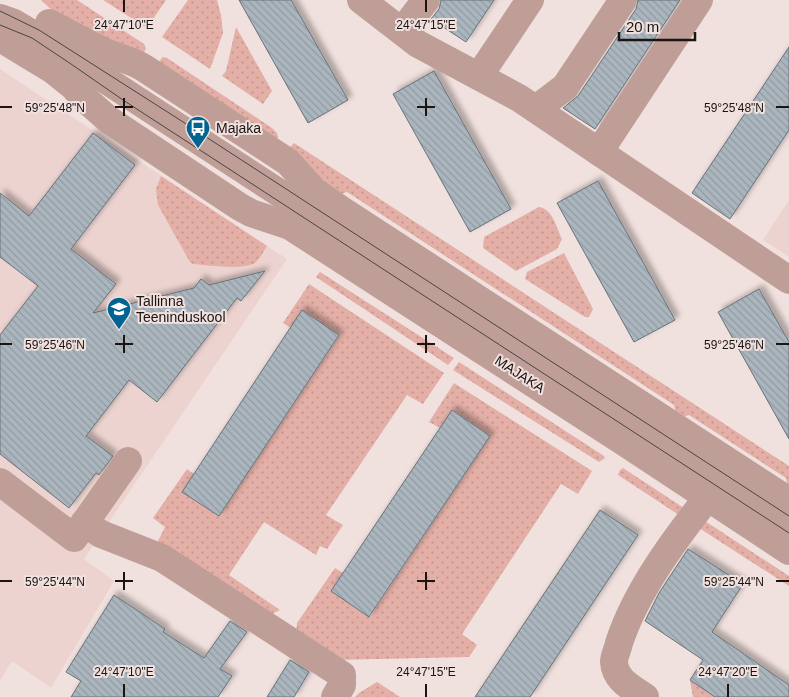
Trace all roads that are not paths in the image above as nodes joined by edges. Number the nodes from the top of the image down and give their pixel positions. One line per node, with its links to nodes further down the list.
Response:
1 (6, 0): 17 (street)
2 (361, 0): 8 (street)
3 (426, 0): 8 (street)
4 (530, 0): 10 (street)
5 (623, 0): 11 (street)
6 (698, 0): 12 (street)
7 (0, 18): 19 (street)
8 (402, 31): 10 (street)
9 (0, 38): 16 (street, MAJAKA)
10 (479, 76): 11 (street)
11 (536, 109): 12 (street)
12 (599, 152): 13 (street)
13 (789, 280)
14 (128, 461): 18 (street)
15 (0, 482): 18 (street)
16 (708, 497): 20 (street, MAJAKA); 22 (street)
17 (789, 501)
18 (84, 523): 21 (street)
19 (789, 525)
20 (789, 551)
21 (335, 697)
22 (645, 697)

